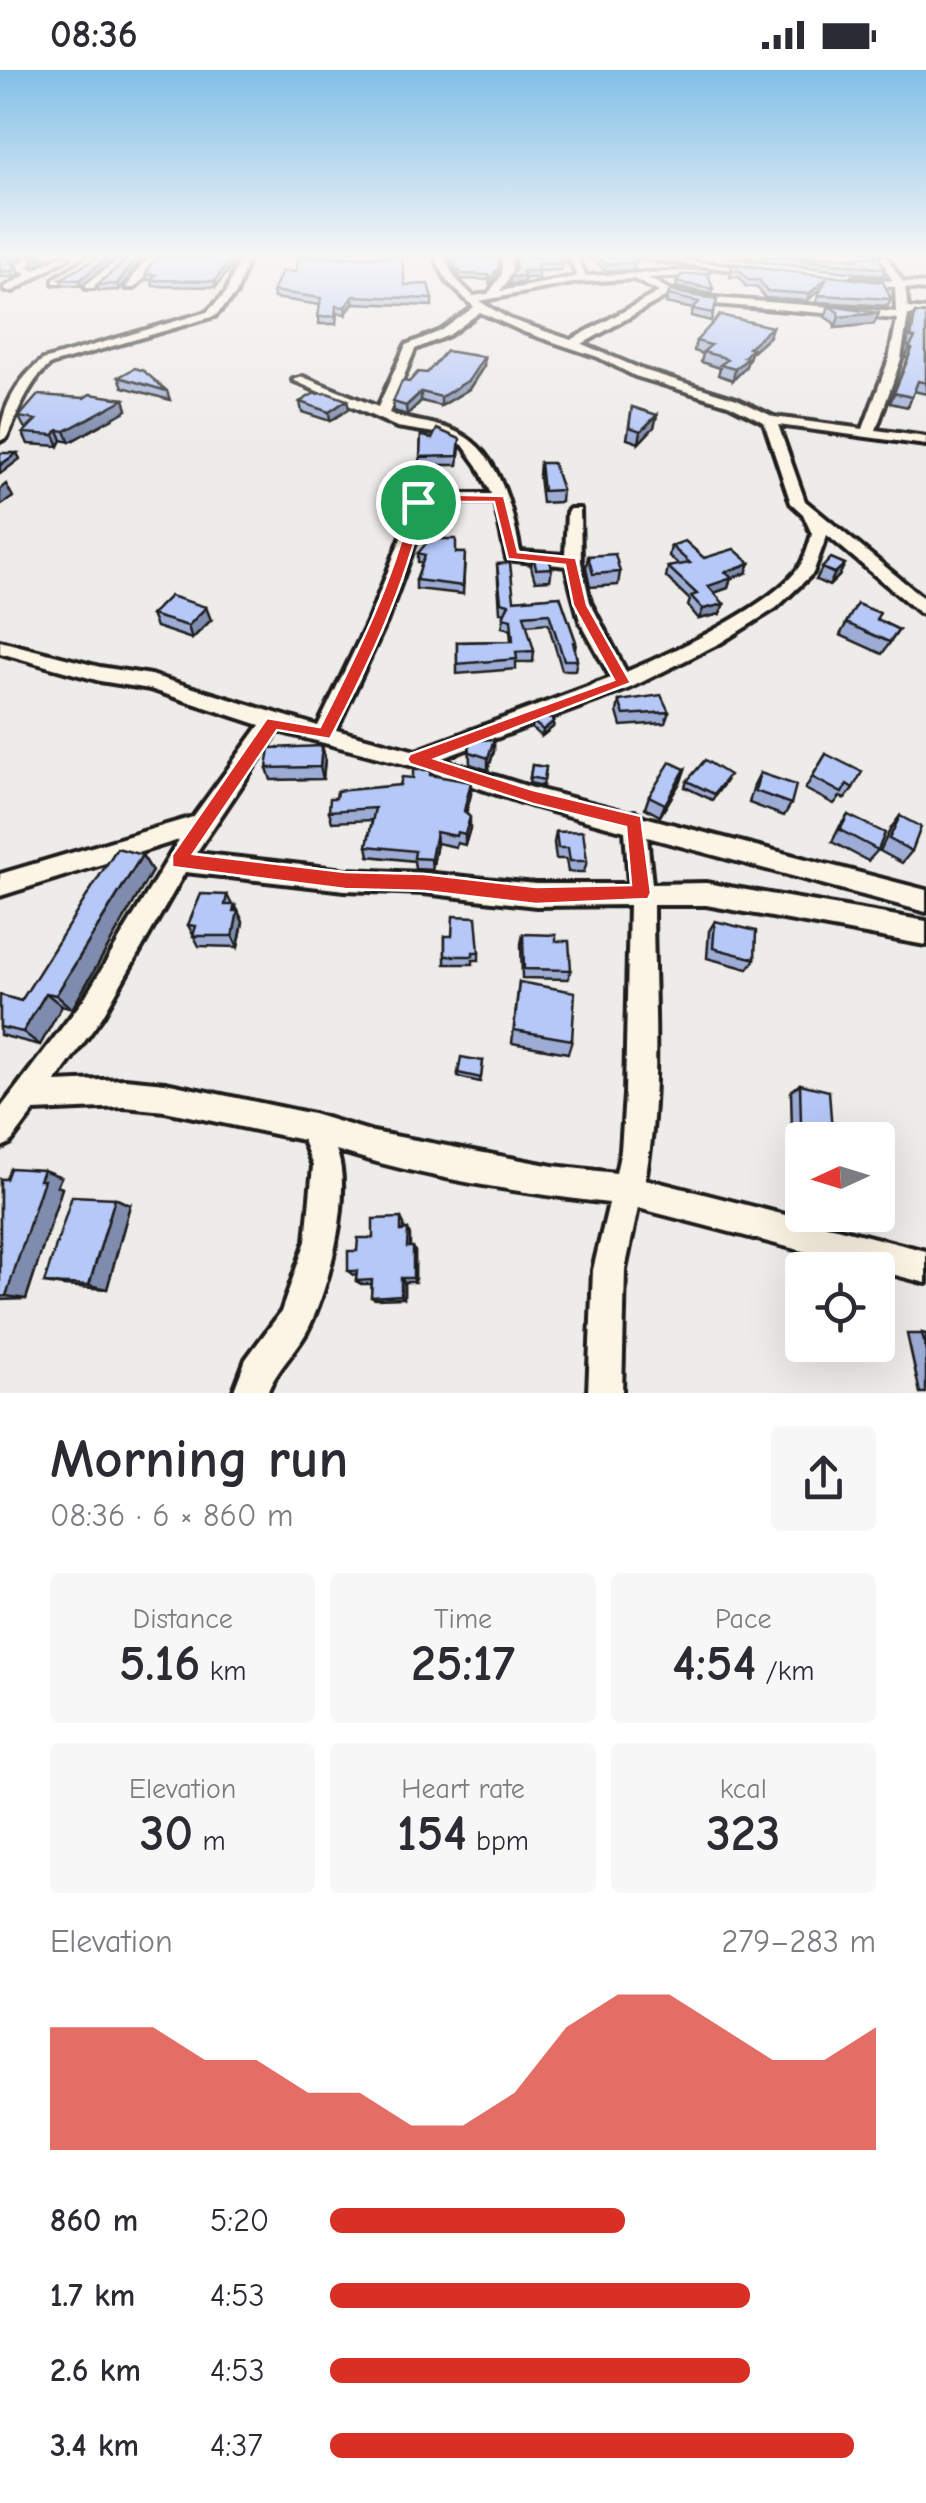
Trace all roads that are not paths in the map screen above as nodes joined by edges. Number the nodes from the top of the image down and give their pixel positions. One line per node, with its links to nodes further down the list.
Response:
1 (194, 319): 11 (street)
2 (459, 319): 8 (street)
3 (509, 319): 6 (street)
4 (619, 319): 6 (street)
5 (900, 319): 10 (street)
6 (571, 345): 9 (street)
7 (299, 380): 8 (street)
8 (382, 414): 13 (street)
9 (770, 420): 10 (street); 14 (street)
10 (869, 432): 12 (street)
11 (0, 437)
12 (926, 441)
13 (500, 498): 16 (street); 21 (street)
14 (805, 511): 17 (street); 19 (street)
15 (575, 512): 16 (street)
16 (571, 561): 19 (street)
17 (926, 609)
18 (0, 647): 20 (street)
19 (623, 683): 22 (street)
20 (273, 722): 21 (street); 24 (street)
21 (324, 734): 22 (street)
22 (416, 759): 23 (street)
23 (635, 821): 27 (street); 28 (street)
24 (200, 824): 25 (street); 26 (street)
25 (178, 861): 27 (street); 30 (street)
26 (0, 884)
27 (641, 893): 29 (street); 33 (street)
28 (926, 901)
29 (926, 932)
30 (27, 1096): 31 (street); 32 (street)
31 (312, 1128): 33 (street); 35 (street)
32 (0, 1134)
33 (628, 1190): 34 (street); 36 (street)
34 (926, 1267)
35 (250, 1393)
36 (606, 1393)

